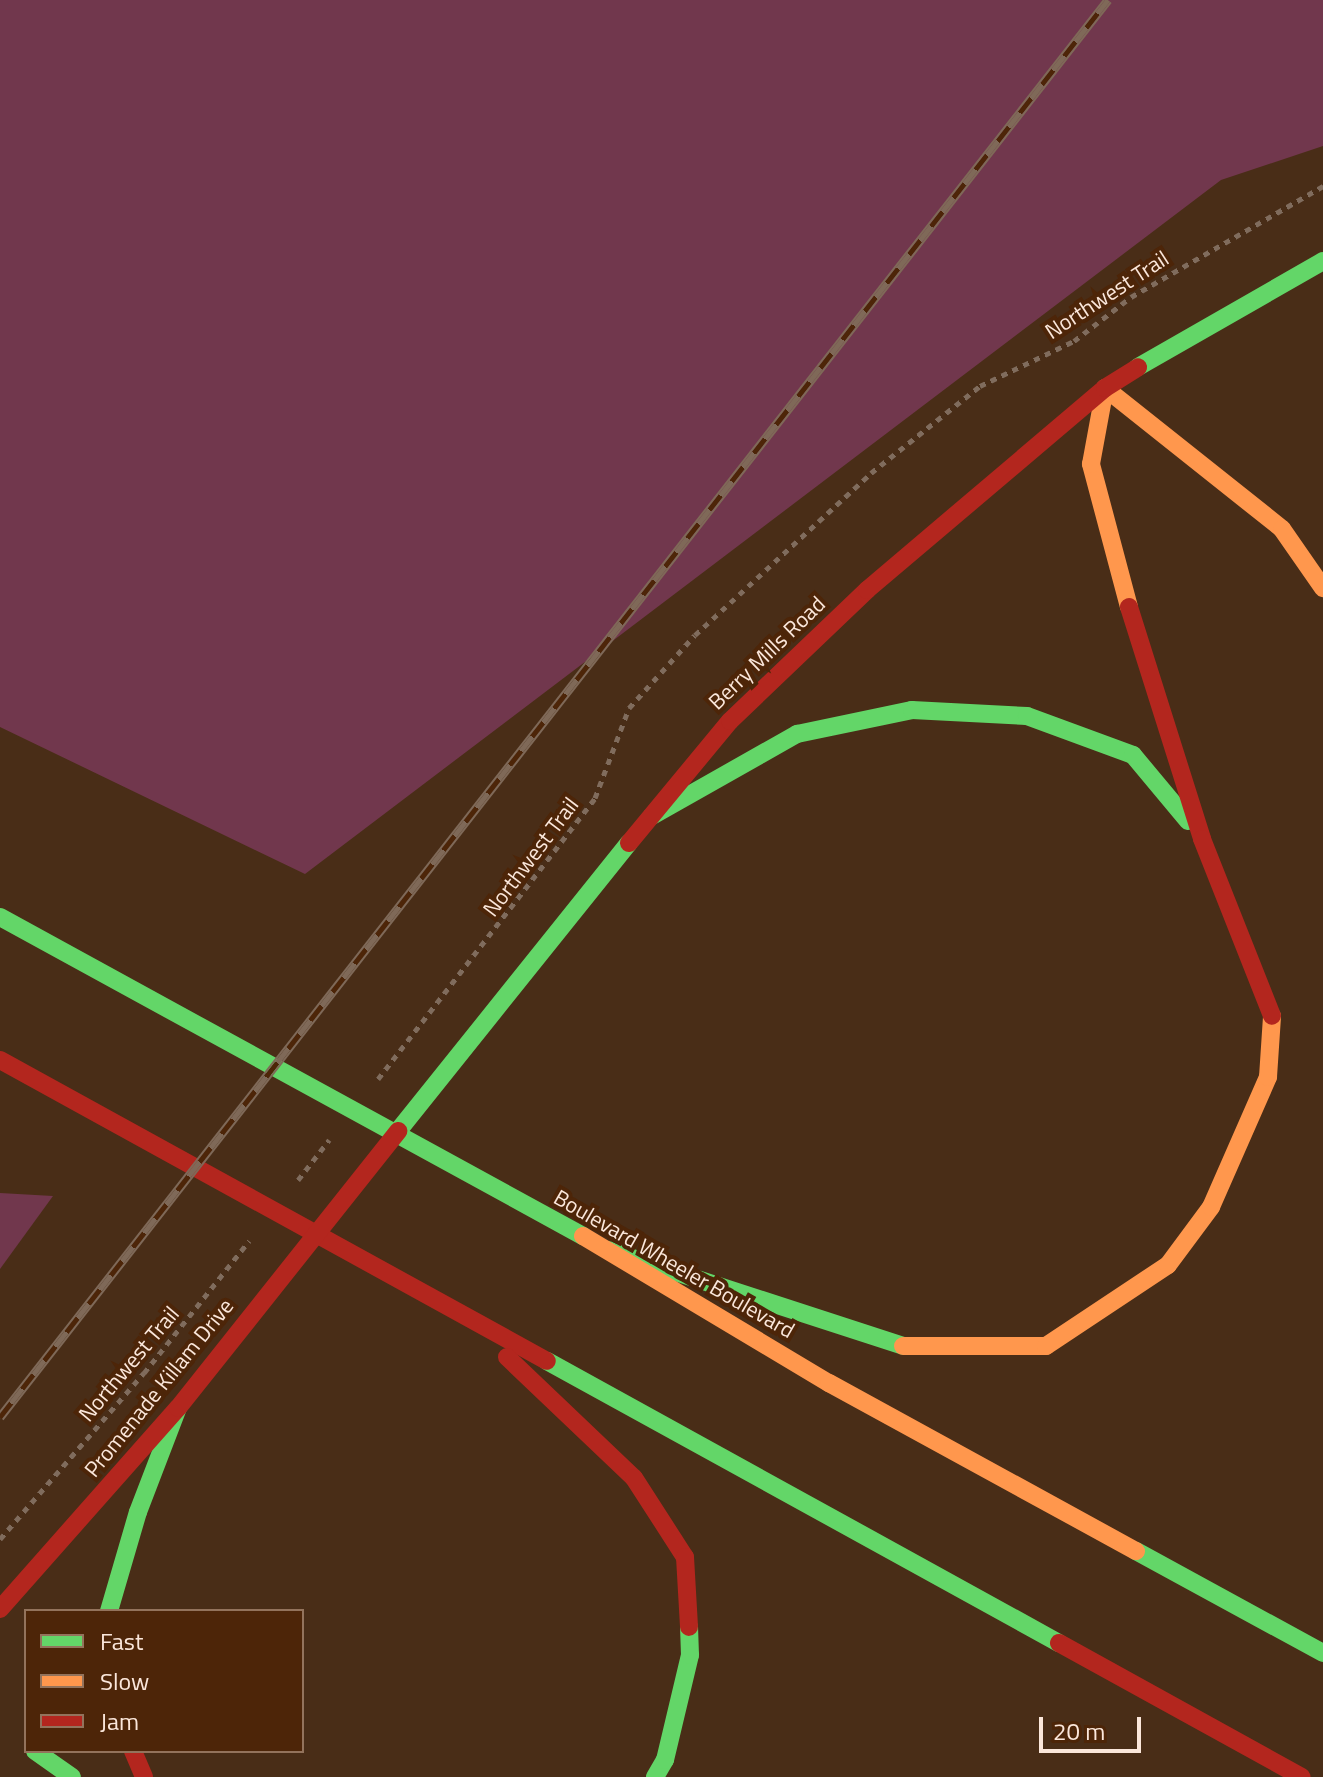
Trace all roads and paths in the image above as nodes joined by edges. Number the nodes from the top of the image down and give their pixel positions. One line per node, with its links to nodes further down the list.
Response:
1 (1323, 186): 9 (path, Northwest Trail)
2 (1323, 261): 3 (main road, Berry Mills Road)
3 (1105, 388): 4 (main road); 5 (main road, Berry Mills Road); 6 (main road)
4 (1323, 588)
5 (652, 816): 6 (main road); 12 (main road, Berry Mills Road)
6 (1202, 839): 14 (main road)
7 (0, 917): 14 (main road, Boulevard Wheeler Boulevard)
8 (0, 1060): 15 (main road)
9 (369, 1090)
10 (340, 1127): 11 (path)
11 (291, 1188)
12 (349, 1191): 16 (main road, Promenade Killam Drive)
13 (252, 1237): 17 (path, Northwest Trail)
14 (608, 1250): 20 (main road, Boulevard Wheeler Boulevard)
15 (453, 1305): 25 (main road); 26 (main road)
16 (178, 1408): 18 (main road, Promenade Killam Drive); 19 (main road)
17 (0, 1539)
18 (0, 1609)
19 (110, 1609)
20 (1323, 1653)
21 (37, 1753): 23 (main road)
22 (134, 1753): 24 (main road)
23 (72, 1777)
24 (144, 1777)
25 (655, 1777)
26 (1302, 1777)

